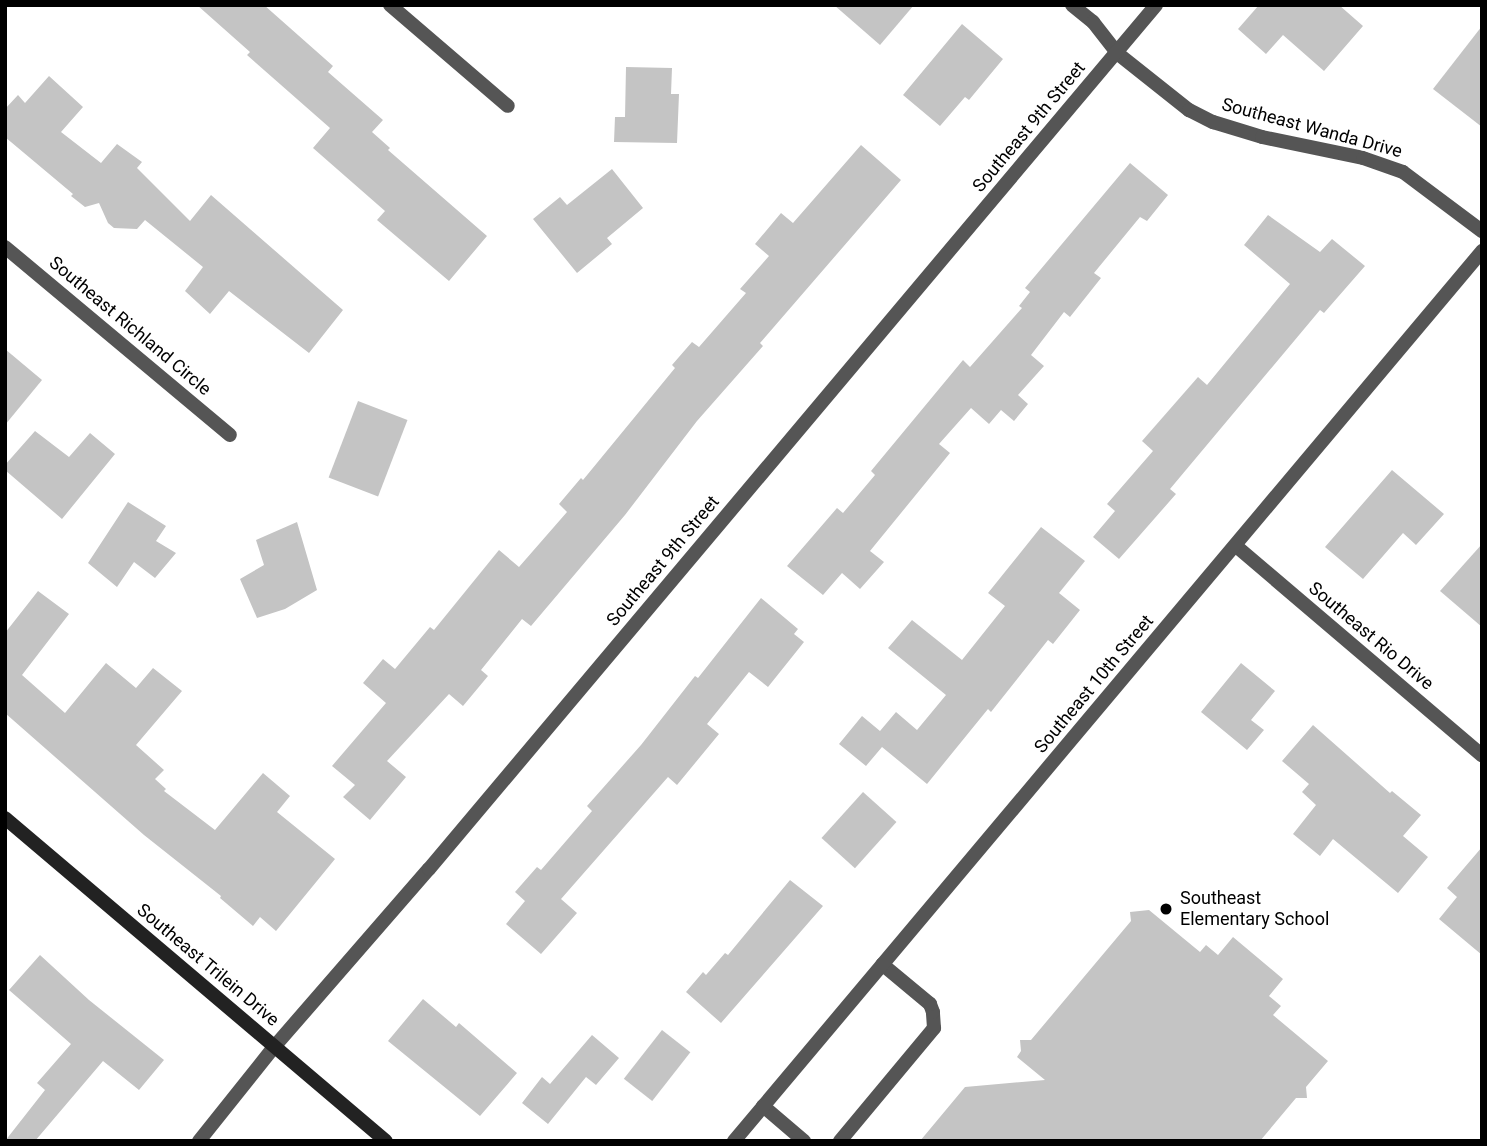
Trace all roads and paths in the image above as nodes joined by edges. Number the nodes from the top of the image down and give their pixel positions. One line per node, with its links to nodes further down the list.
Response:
1 (390, 5): 5 (street)
2 (1072, 5): 4 (street, Southeast Wanda Drive)
3 (1156, 5): 4 (street, Southeast 9th Street)
4 (1117, 53): 6 (street, Southeast Wanda Drive); 14 (street, Southeast 9th Street)
5 (508, 106)
6 (1482, 231)
7 (5, 247): 9 (street, Southeast Richland Circle)
8 (1482, 251): 10 (street, Southeast 10th Street)
9 (230, 435)
10 (1236, 546): 11 (street, Southeast Rio Drive); 13 (street, Southeast 10th Street)
11 (1482, 755)
12 (5, 818): 14 (street, Southeast Trilein Drive)
13 (882, 964): 15 (street, Southeast 10th Street); 20 (street)
14 (274, 1047): 16 (street, Southeast 9th Street); 17 (street, Southeast Trilein Drive)
15 (763, 1107): 18 (street, Southeast 10th Street); 19 (street)
16 (199, 1141)
17 (386, 1141)
18 (734, 1141)
19 (804, 1141)
20 (840, 1141)

